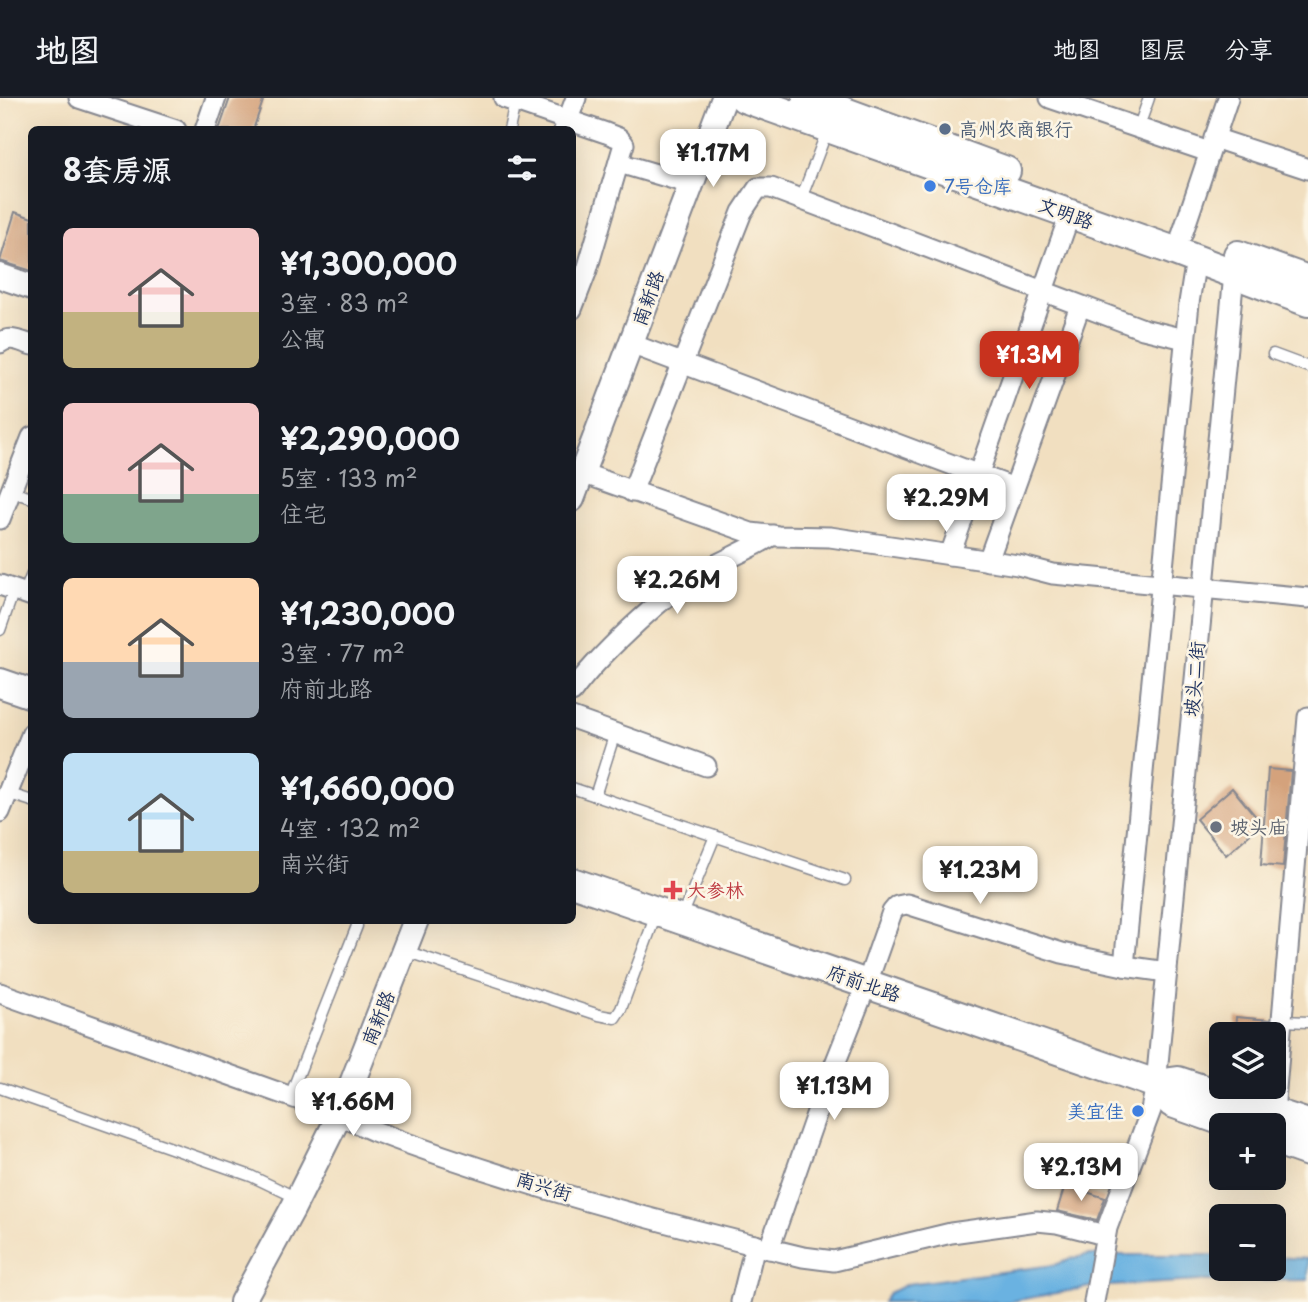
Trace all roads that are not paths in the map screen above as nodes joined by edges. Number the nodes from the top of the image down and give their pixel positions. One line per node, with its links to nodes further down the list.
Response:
1 (79, 98): 12 (street)
2 (216, 98): 13 (street)
3 (576, 98): 11 (street)
4 (724, 98): 21 (street, 南新路)
5 (744, 98): 16 (main road, 文明路)
6 (807, 98): 24 (main road, 文明路)
7 (1050, 98): 17 (street)
8 (1149, 98): 17 (lane)
9 (1228, 98): 18 (street)
10 (510, 100): 11 (street); 14 (lane)
11 (565, 125)
12 (164, 126)
13 (206, 126)
14 (509, 126)
15 (576, 128): 19 (street)
16 (828, 128): 22 (lane); 23 (main road, 文明路)
17 (1138, 129): 18 (street)
18 (1212, 145): 20 (street); 24 (street)
19 (619, 163): 21 (street); 26 (street)
20 (1308, 169)
21 (690, 184): 38 (street, 南新路)
22 (801, 199): 32 (street); 40 (street)
23 (1070, 214): 25 (main road, 文明路); 32 (street)
24 (1182, 235): 29 (main road, 文明路)
25 (1196, 260): 27 (main road, 文明路); 35 (street)
26 (580, 268): 31 (street)
27 (1234, 274): 33 (main road, 文明路); 54 (street, 坡头二街)
28 (0, 276): 30 (street)
29 (1308, 280)
30 (28, 285)
31 (576, 288)
32 (1043, 291): 34 (street); 44 (street)
33 (1308, 302)
34 (1080, 306): 35 (street); 45 (street)
35 (1185, 339): 53 (street)
36 (0, 343): 37 (street)
37 (28, 344)
38 (631, 344): 40 (street); 43 (street, 南新路)
39 (1273, 354): 41 (lane)
40 (683, 363): 44 (street); 47 (street)
41 (1308, 367)
42 (28, 447): 46 (street)
43 (577, 472): 47 (street)
44 (978, 474): 45 (street); 51 (street)
45 (1014, 488): 52 (street)
46 (11, 492): 48 (lane); 49 (street)
47 (632, 492): 50 (street)
48 (28, 497)
49 (0, 519)
50 (773, 535): 51 (street); 59 (street)
51 (950, 555): 52 (street)
52 (988, 561): 53 (street)
53 (1161, 585): 54 (street); 79 (street)
54 (1202, 589): 56 (street); 80 (street, 坡头二街)
55 (17, 591): 57 (lane)
56 (1308, 598)
57 (0, 630)
58 (0, 682): 60 (main road)
59 (576, 687)
60 (28, 692)
61 (1308, 717): 70 (street)
62 (576, 719): 63 (street)
63 (615, 733): 65 (street); 68 (lane)
64 (28, 741): 67 (street)
65 (706, 766)
66 (576, 789): 68 (lane)
67 (4, 792): 69 (lane); 71 (street)
68 (595, 796): 72 (lane)
69 (28, 800)
70 (1304, 805): 83 (street)
71 (0, 812)
72 (715, 836): 73 (lane); 75 (lane)
73 (845, 880)
74 (576, 883): 75 (main road, 府前北路)
75 (669, 915): 78 (lane); 81 (main road, 府前北路)
76 (356, 924): 87 (lane)
77 (414, 924): 78 (street, 南新路)
78 (404, 951): 89 (street, 南新路)
79 (1124, 966): 80 (street); 81 (street)
80 (1167, 972): 85 (street, 坡头二街)
81 (867, 983): 85 (main road, 府前北路); 96 (street)
82 (0, 993): 87 (street, 南兴街)
83 (1282, 1021): 84 (lane); 88 (street)
84 (1308, 1022)
85 (1156, 1084): 88 (main road, 府前北路); 90 (main road, 府前北路); 95 (street, 坡头二街)
86 (0, 1088): 94 (lane)
87 (290, 1096): 89 (street, 南兴街)
88 (1273, 1112): 91 (main road, 府前北路)
89 (340, 1114): 94 (street, 南新路); 96 (street, 南兴街)
90 (1209, 1117)
91 (1307, 1124)
92 (1286, 1144): 93 (main road)
93 (1308, 1152)
94 (298, 1198): 97 (street, 南新路)
95 (1105, 1235): 96 (street, 南兴街); 99 (street, 坡头二街)
96 (762, 1247): 98 (street)
97 (242, 1302)
98 (741, 1302)
99 (1094, 1302)

